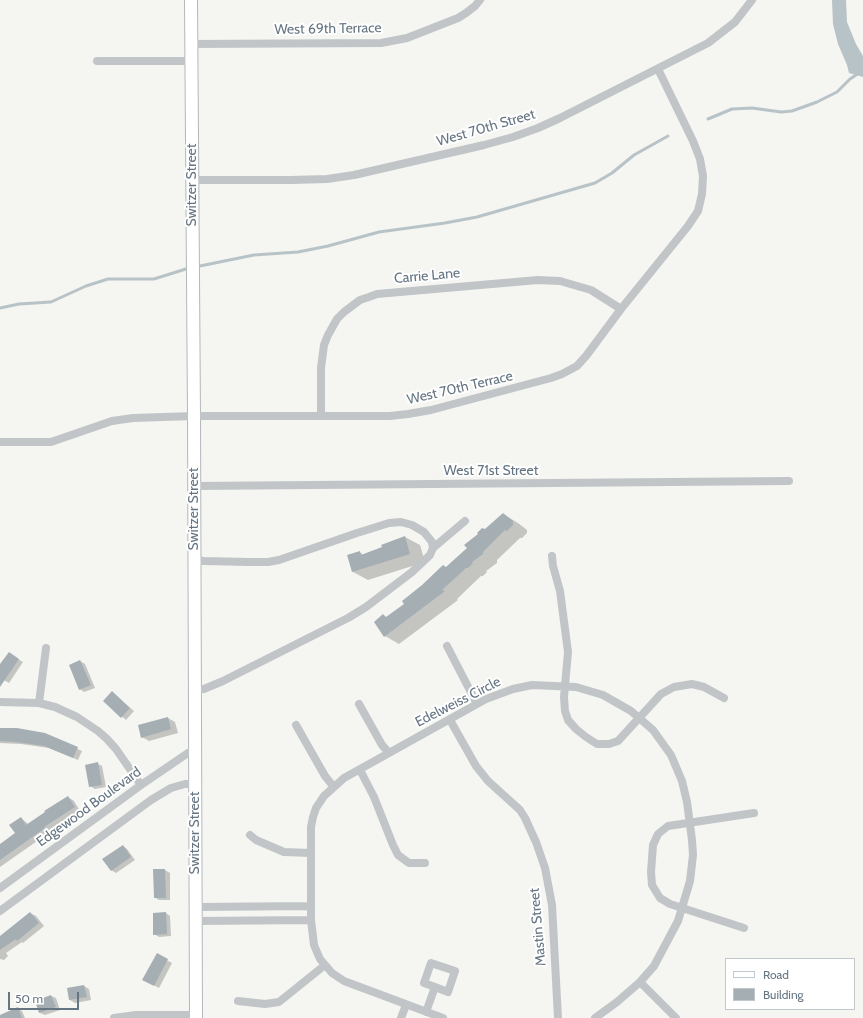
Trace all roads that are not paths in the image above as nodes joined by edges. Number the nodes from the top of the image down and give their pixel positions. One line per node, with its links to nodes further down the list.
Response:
1 (190, 0): 4 (street, Switzer Street)
2 (480, 0): 4 (street, West 69th Terrace)
3 (752, 0): 7 (street, West 70th Street)
4 (191, 44): 6 (street, Switzer Street)
5 (97, 61): 6 (street)
6 (191, 61): 8 (street, Switzer Street)
7 (658, 69): 8 (street, West 70th Street); 9 (street, West 70th Terrace)
8 (192, 180): 10 (street, Switzer Street)
9 (621, 309): 11 (street, West 70th Terrace); 11 (street, Carrie Lane)
10 (194, 416): 11 (street, West 70th Terrace); 12 (street, West 70th Terrace); 14 (street, Switzer Street)
11 (321, 416)
12 (0, 442)
13 (789, 481): 14 (street, West 71st Street)
14 (194, 486): 18 (street, Switzer Street)
15 (465, 521): 16 (street)
16 (433, 548): 18 (street); 22 (street)
17 (552, 556): 21 (street)
18 (194, 560): 22 (street, Switzer Street)
19 (447, 646): 27 (street)
20 (46, 648): 25 (street)
21 (566, 686): 27 (street, Edelweiss Circle); 28 (street, Edelweiss Circle); 28 (street)
22 (194, 690): 31 (street, Switzer Street)
23 (724, 698): 28 (street)
24 (0, 702): 25 (street)
25 (39, 703): 35 (street)
26 (359, 704): 32 (street)
27 (477, 704): 29 (street, Edelweiss Circle)
28 (640, 718): 38 (street, Edelweiss Circle)
29 (450, 720): 32 (street, Edelweiss Circle); 60 (street, Mastin Street)
30 (296, 725): 36 (street)
31 (194, 752): 34 (street, Switzer Street); 35 (street, Edgewood Boulevard)
32 (390, 753): 33 (street, Edelweiss Circle)
33 (360, 770): 36 (street, Edelweiss Circle); 41 (street)
34 (195, 784): 44 (street, Switzer Street); 46 (street)
35 (141, 785): 42 (street, Edgewood Boulevard)
36 (334, 786): 40 (street, Edelweiss Circle)
37 (754, 814): 38 (street)
38 (690, 823): 45 (street, Edelweiss Circle); 45 (street)
39 (250, 835): 40 (street)
40 (310, 853): 43 (street, Edelweiss Circle)
41 (425, 863)
42 (0, 888)
43 (311, 906): 44 (street); 47 (street, Edelweiss Circle)
44 (196, 907): 48 (street, Switzer Street)
45 (683, 908): 49 (street); 51 (street, Edelweiss Circle)
46 (0, 911)
47 (311, 920): 48 (street); 50 (street, Edelweiss Circle)
48 (196, 921): 56 (street, Switzer Street)
49 (744, 928)
50 (325, 965): 53 (street); 54 (street, Edelweiss Circle)
51 (640, 982): 61 (street, Edelweiss Circle); 62 (street)
52 (435, 987): 55 (street)
53 (238, 1002)
54 (406, 1005): 55 (street, Edelweiss Circle); 58 (street)
55 (426, 1012): 59 (street, Edelweiss Circle)
56 (196, 1016): 57 (street)
57 (114, 1018)
58 (401, 1018)
59 (443, 1018)
60 (558, 1018)
61 (594, 1018)
62 (676, 1018)

